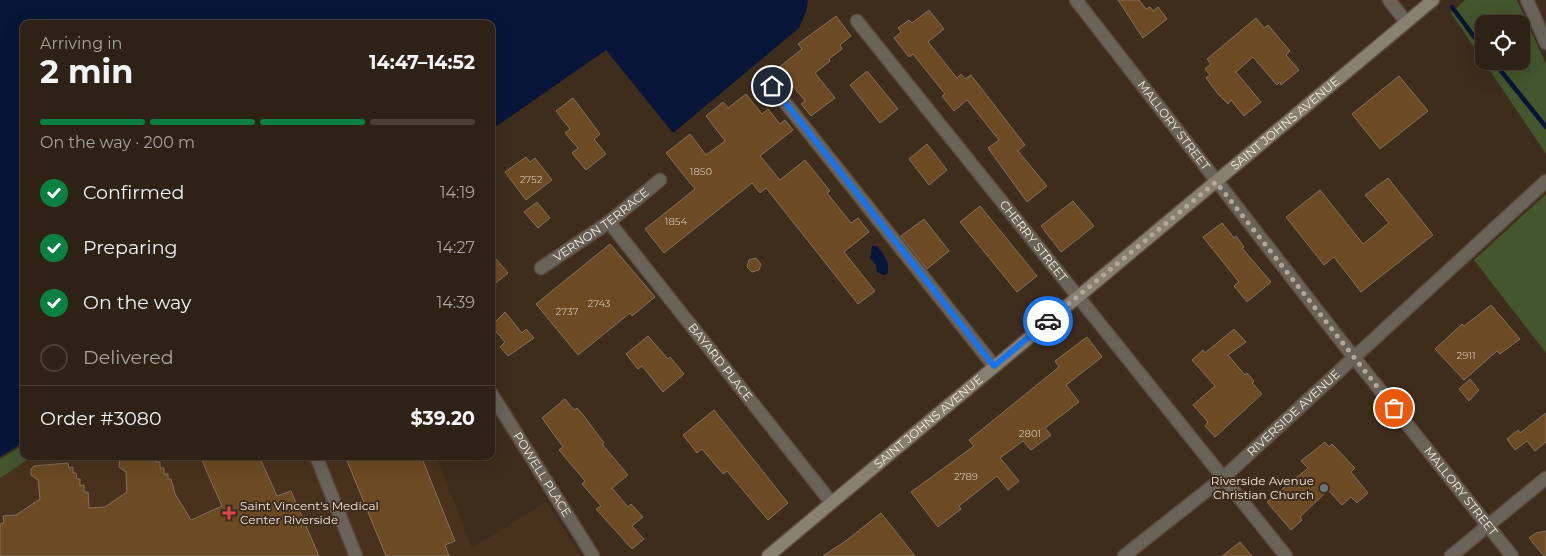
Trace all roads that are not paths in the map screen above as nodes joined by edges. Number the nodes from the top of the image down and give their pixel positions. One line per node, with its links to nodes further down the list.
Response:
1 (1076, 0): 11 (street, MALLORY STREET)
2 (1389, 0): 6 (street)
3 (1432, 0): 6 (main road, SAINT JOHNS AVENUE)
4 (1527, 0): 7 (street)
5 (857, 20): 14 (street, CHERRY STREET)
6 (1406, 22): 11 (main road, SAINT JOHNS AVENUE)
7 (1546, 43)
8 (772, 86): 16 (street)
9 (660, 180): 12 (street, VERNON TERRACE)
10 (1546, 181): 15 (street, RIVERSIDE AVENUE)
11 (1216, 182): 14 (main road, SAINT JOHNS AVENUE); 15 (street, MALLORY STREET)
12 (609, 222): 13 (street, VERNON TERRACE); 21 (street, BAYARD PLACE)
13 (542, 268)
14 (1078, 296): 16 (main road, SAINT JOHNS AVENUE); 19 (street, CHERRY STREET)
15 (1354, 358): 19 (street, RIVERSIDE AVENUE); 22 (street, MALLORY STREET)
16 (994, 366): 21 (main road, SAINT JOHNS AVENUE)
17 (495, 399): 24 (street, POWELL PLACE)
18 (318, 460): 23 (street)
19 (1224, 477): 26 (street, RIVERSIDE AVENUE); 27 (street, CHERRY STREET)
20 (1546, 478): 22 (street)
21 (832, 502): 25 (main road, SAINT JOHNS AVENUE)
22 (1488, 526): 28 (street); 29 (street, MALLORY STREET)
23 (356, 556)
24 (593, 556)
25 (768, 556)
26 (1124, 556)
27 (1286, 556)
28 (1451, 556)
29 (1512, 556)

